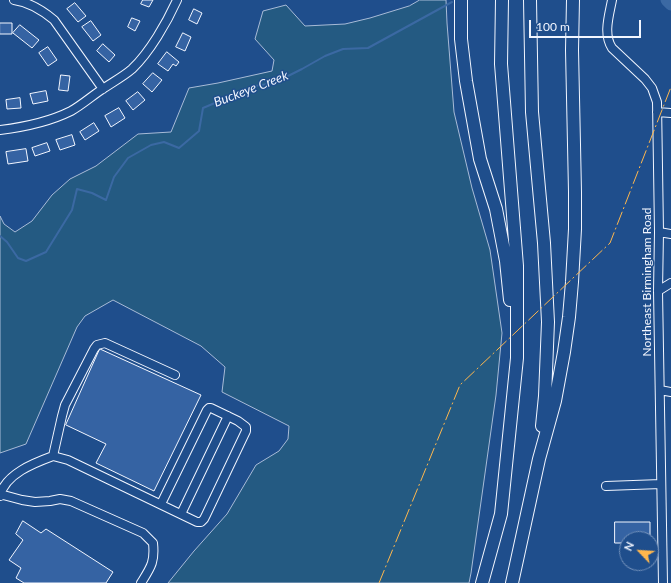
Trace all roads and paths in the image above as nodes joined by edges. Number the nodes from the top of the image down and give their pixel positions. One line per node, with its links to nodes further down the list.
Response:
1 (14, 0): 8 (street)
2 (178, 0): 8 (street)
3 (461, 0): 16 (highway)
4 (530, 0): 22 (highway)
5 (573, 0): 22 (highway)
6 (612, 0): 9 (street, Northeast Birmingham Road)
7 (501, 6): 16 (highway)
8 (103, 89): 11 (street)
9 (657, 112): 10 (street); 12 (street, Northeast Birmingham Road)
10 (671, 113)
11 (0, 130)
12 (659, 232): 13 (street); 15 (street, Northeast Birmingham Road)
13 (671, 234)
14 (671, 283): 15 (street)
15 (658, 291): 18 (street, Northeast Birmingham Road)
16 (517, 358): 29 (highway)
17 (175, 375): 21 (street)
18 (660, 390): 19 (street); 23 (street, Northeast Birmingham Road)
19 (671, 392)
20 (228, 416): 26 (street); 27 (street); 27 (street)
21 (53, 456): 25 (street); 26 (street)
22 (540, 459): 30 (highway)
23 (661, 484): 24 (street); 31 (street, Northeast Birmingham Road)
24 (606, 486)
25 (1, 491): 28 (street)
26 (161, 504): 27 (street)
27 (182, 514)
28 (142, 583)
29 (482, 583)
30 (512, 583)
31 (663, 583)

